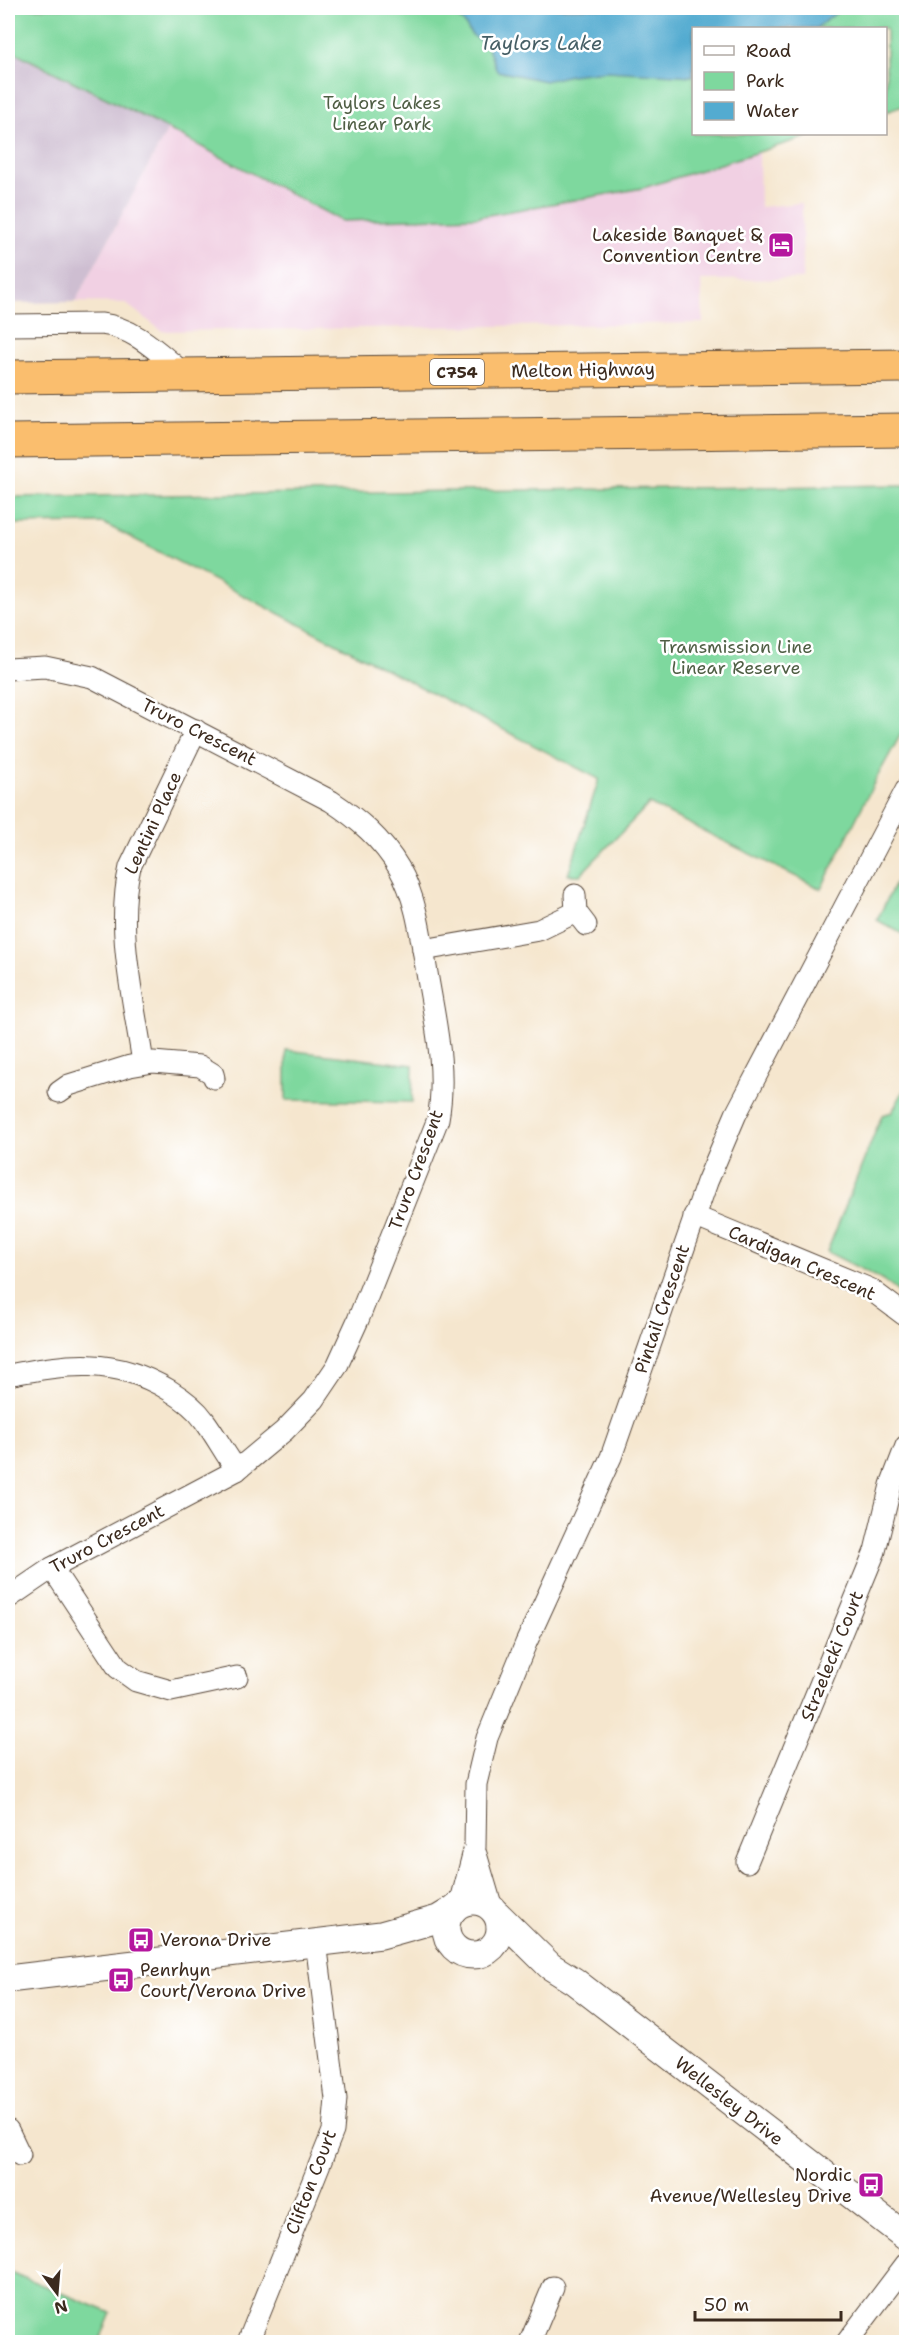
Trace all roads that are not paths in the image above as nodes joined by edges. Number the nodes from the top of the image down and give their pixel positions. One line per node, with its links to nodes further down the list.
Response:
1 (8, 325): 3 (street)
2 (906, 366): 3 (highway, Melton Highway / C754)
3 (186, 375): 4 (highway, Melton Highway / C754)
4 (8, 377)
5 (906, 430): 6 (highway)
6 (8, 441)
7 (8, 669): 8 (street, Truro Crescent)
8 (196, 730): 11 (street, Truro Crescent); 12 (street, Lentini Place)
9 (906, 790): 15 (street, Pintail Crescent)
10 (579, 910): 11 (street)
11 (423, 950): 19 (street, Truro Crescent)
12 (143, 1063): 13 (street); 14 (street)
13 (214, 1078)
14 (59, 1092)
15 (694, 1216): 16 (street, Cardigan Crescent); 23 (street, Pintail Crescent)
16 (906, 1316)
17 (8, 1376): 19 (street)
18 (906, 1446): 24 (street, Strzelecki Court)
19 (237, 1470): 20 (street, Truro Crescent)
20 (52, 1568): 21 (street, Truro Crescent); 22 (street)
21 (8, 1598)
22 (237, 1677)
23 (475, 1848): 25 (street, Pintail Crescent); 26 (street, Pintail Crescent)
24 (747, 1862)
25 (456, 1907): 26 (street); 27 (street); 29 (street)
26 (495, 1911): 30 (street); 31 (street, Wellesley Drive)
27 (381, 1935): 28 (street); 29 (street)
28 (316, 1942): 32 (street); 38 (street, Clifton Court)
29 (456, 1949): 30 (street)
30 (484, 1953): 31 (street, Wellesley Drive)
31 (550, 1966): 35 (street, Wellesley Drive)
32 (8, 1979)
33 (8, 2130): 34 (street)
34 (20, 2155)
35 (906, 2237)
36 (906, 2264): 40 (street)
37 (553, 2287): 39 (street)
38 (248, 2343)
39 (530, 2343)
40 (847, 2343)

